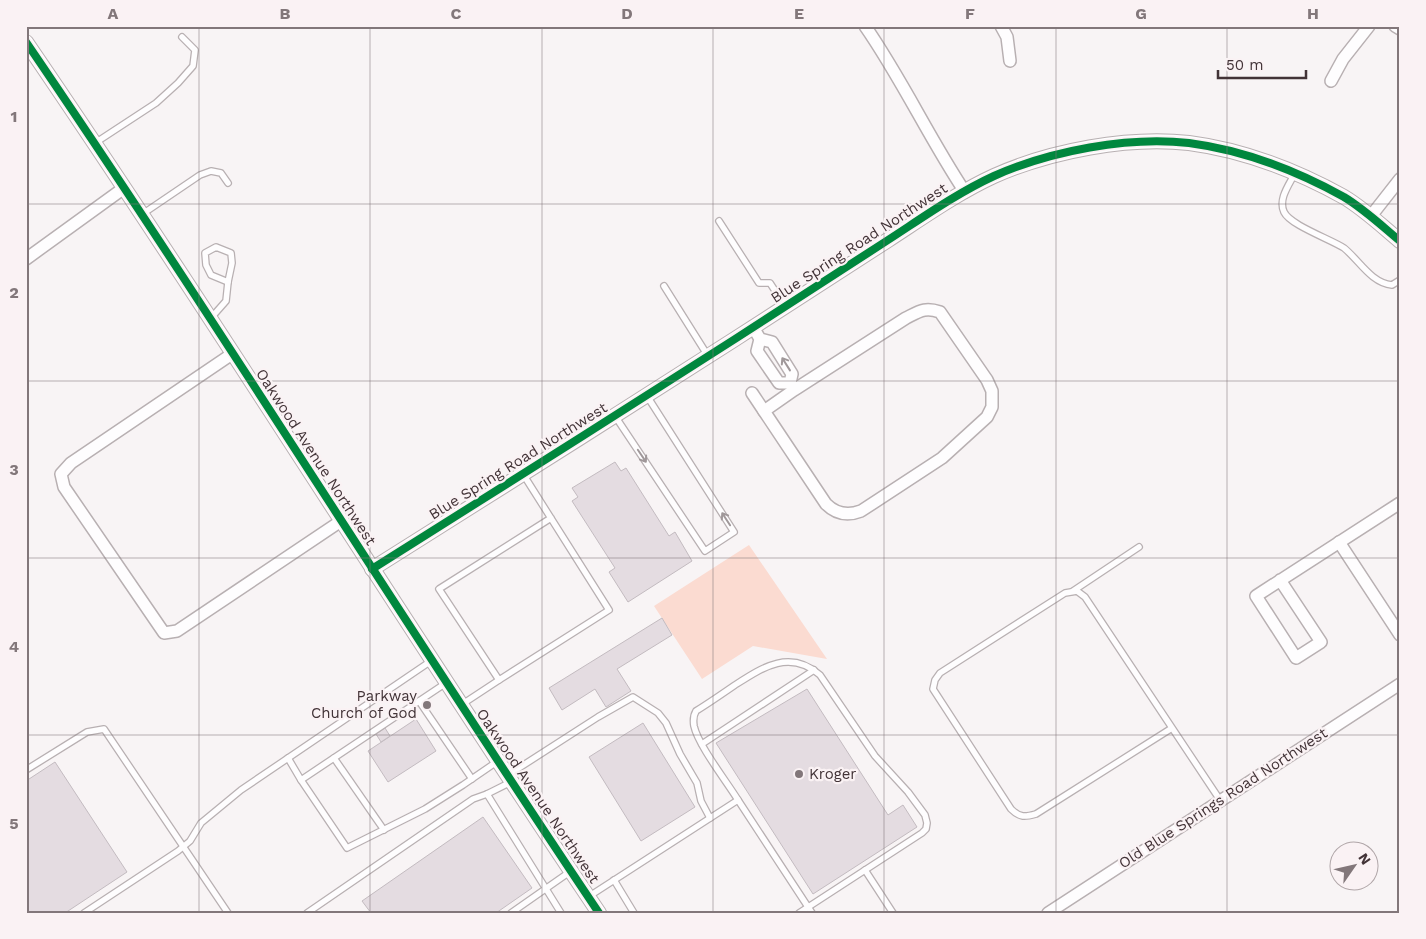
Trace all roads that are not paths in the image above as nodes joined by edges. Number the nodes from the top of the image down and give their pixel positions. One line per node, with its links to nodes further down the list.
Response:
1 (865, 26): 15 (street)
2 (1002, 26): 8 (street)
3 (1369, 26): 9 (street)
4 (1395, 26): 5 (street)
5 (1400, 29)
6 (182, 37): 10 (lane)
7 (26, 42): 10 (street, Oakwood Avenue Northwest)
8 (1010, 61)
9 (1331, 81)
10 (95, 143): 14 (street, Oakwood Avenue Northwest)
11 (1295, 173): 15 (street, Blue Spring Road Northwest); 17 (street, Blue Spring Road Northwest); 21 (lane)
12 (1400, 179): 17 (street)
13 (228, 183): 16 (lane)
14 (124, 188): 16 (street, Oakwood Avenue Northwest); 20 (street)
15 (965, 192): 24 (street, Blue Spring Road Northwest)
16 (142, 215): 25 (street, Oakwood Avenue Northwest)
17 (1371, 216): 19 (street, Blue Spring Road Northwest)
18 (719, 221): 24 (lane)
19 (1400, 240)
20 (26, 259)
21 (1400, 280)
22 (228, 282): 22 (lane); 25 (lane)
23 (664, 286): 28 (lane)
24 (785, 306): 26 (street, Blue Spring Road Northwest)
25 (209, 319): 27 (street, Oakwood Avenue Northwest)
26 (756, 333): 28 (street, Blue Spring Road Northwest); 29 (street, one-way to 26); 29 (street)
27 (232, 354): 37 (street, Oakwood Avenue Northwest); 37 (street)
28 (708, 356): 31 (street, Blue Spring Road Northwest)
29 (792, 387): 32 (street); 32 (street)
30 (752, 393): 32 (street)
31 (647, 396): 33 (street, Blue Spring Road Northwest); 33 (lane, one-way to 31)
32 (764, 411)
33 (615, 416): 34 (street, Blue Spring Road Northwest)
34 (523, 474): 36 (lane); 40 (street, Blue Spring Road Northwest)
35 (1400, 503): 38 (street)
36 (551, 518): 46 (lane); 46 (lane)
37 (341, 520): 40 (street, Oakwood Avenue Northwest)
38 (1340, 542): 41 (street); 43 (street)
39 (1139, 548): 42 (lane)
40 (372, 569): 44 (street, Oakwood Avenue Northwest)
41 (1280, 580): 41 (street)
42 (1072, 592): 51 (lane); 51 (lane)
43 (1400, 635)
44 (432, 661): 47 (street, Oakwood Avenue Northwest); 53 (lane)
45 (814, 670): 52 (lane); 52 (lane); 66 (lane)
46 (499, 680): 50 (lane)
47 (446, 683): 49 (lane); 50 (street, Oakwood Avenue Northwest)
48 (1400, 684): 62 (street, Old Blue Springs Road Northwest)
49 (419, 701): 54 (lane); 57 (lane)
50 (460, 705): 55 (street, Oakwood Avenue Northwest)
51 (1172, 728): 62 (lane)
52 (702, 744): 61 (lane)
53 (288, 758): 59 (lane); 65 (lane)
54 (334, 758): 59 (lane); 64 (lane)
55 (498, 761): 57 (lane); 58 (street, Oakwood Avenue Northwest)
56 (26, 770): 65 (lane)
57 (472, 779): 64 (lane)
58 (509, 779): 60 (lane); 63 (lane); 67 (street, Oakwood Avenue Northwest)
59 (301, 780): 64 (lane)
60 (487, 794): 69 (lane); 74 (lane)
61 (738, 800): 63 (lane); 71 (lane)
62 (1220, 800): 82 (street, Old Blue Springs Road Northwest)
63 (710, 818): 68 (lane)
64 (384, 830)
65 (184, 846): 72 (lane); 73 (lane)
66 (865, 870): 71 (lane); 81 (lane)
67 (571, 871): 69 (lane); 70 (street, Oakwood Avenue Northwest)
68 (614, 880): 70 (lane); 78 (lane)
69 (547, 888): 75 (lane); 76 (lane)
70 (588, 897): 77 (street, Oakwood Avenue Northwest)
71 (808, 907): 79 (lane); 80 (lane)
72 (84, 913)
73 (228, 913)
74 (307, 913)
75 (511, 913)
76 (561, 913)
77 (599, 913)
78 (634, 913)
79 (799, 913)
80 (812, 913)
81 (893, 913)
82 (1048, 913)

